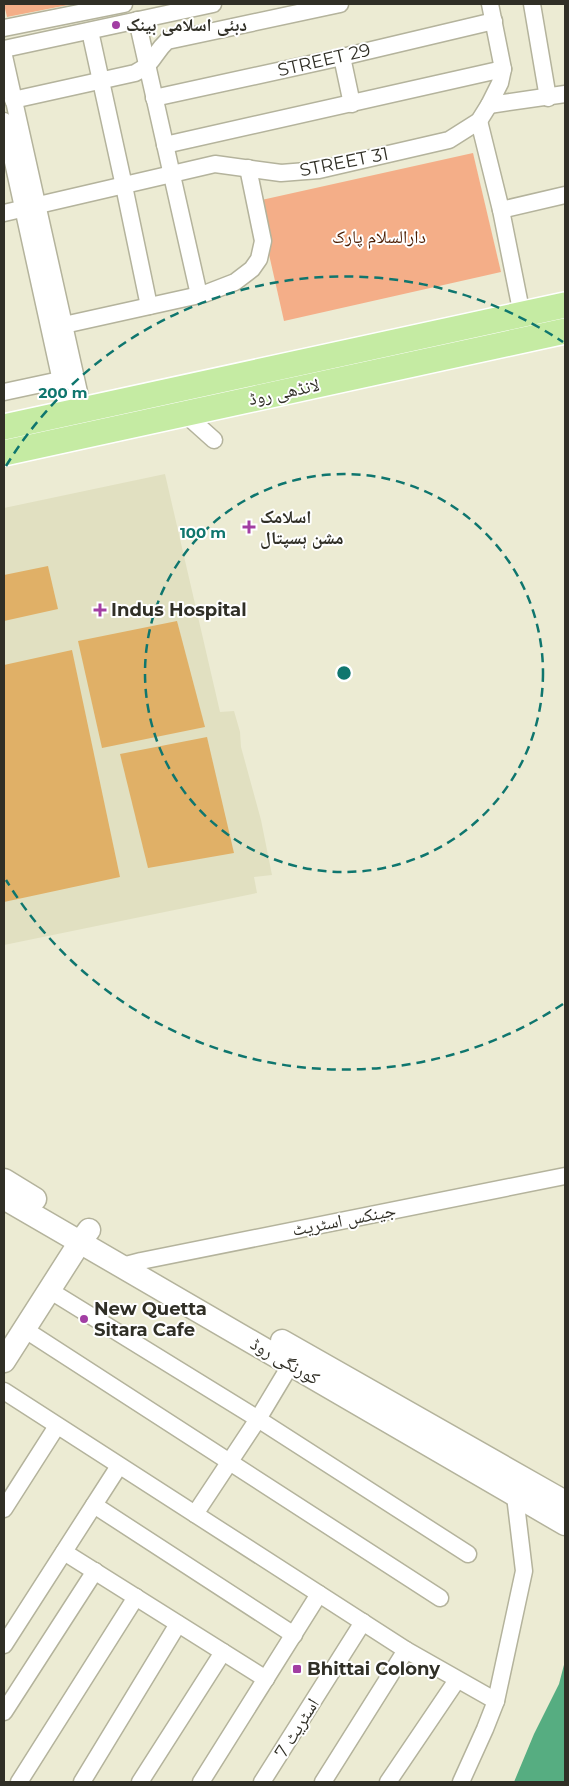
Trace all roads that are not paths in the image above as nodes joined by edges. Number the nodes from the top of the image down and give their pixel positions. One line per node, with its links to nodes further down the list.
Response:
1 (124, 4): 9 (street)
2 (213, 4): 7 (street)
3 (340, 4): 6 (street)
4 (490, 4): 8 (street, STREET 31)
5 (532, 4): 19 (street)
6 (305, 8): 14 (street)
7 (137, 20): 10 (street); 14 (street)
8 (494, 21): 13 (street, STREET 29); 15 (street, STREET 31)
9 (4, 28)
10 (90, 31): 11 (street); 16 (street)
11 (4, 49)
12 (4, 56): 20 (street)
13 (342, 56): 18 (street, STREET 29); 21 (street)
14 (147, 67): 16 (street); 18 (street)
15 (503, 70): 21 (street); 22 (street, STREET 31)
16 (101, 80): 20 (street); 28 (street)
17 (565, 94): 19 (street)
18 (154, 98): 25 (street)
19 (548, 98): 22 (street)
20 (13, 100): 30 (street)
21 (352, 104): 25 (street)
22 (489, 105): 24 (street, STREET 31)
23 (4, 121): 30 (street)
24 (479, 121): 26 (street, STREET 31); 31 (street)
25 (165, 145): 27 (street)
26 (248, 168): 27 (street, STREET 31); 33 (street)
27 (172, 175): 28 (street, STREET 31); 33 (street)
28 (124, 186): 30 (street, STREET 31); 34 (street)
29 (565, 195): 31 (street)
30 (30, 207): 32 (street, STREET 31); 37 (street); 39 (street)
31 (501, 210): 36 (street)
32 (4, 213)
33 (199, 295): 34 (street)
34 (149, 306): 37 (street)
35 (565, 306): 36 (main road, لانڈھی روڈ)
36 (522, 315): 41 (main road, لانڈھی روڈ)
37 (64, 325): 41 (street)
38 (565, 331): 42 (main road, لانڈھی روڈ)
39 (60, 380): 40 (street); 41 (street)
40 (4, 392)
41 (75, 412): 43 (main road, لانڈھی روڈ)
42 (185, 414): 44 (street); 45 (main road, لانڈھی روڈ)
43 (4, 427)
44 (214, 440)
45 (4, 453)
46 (565, 1176): 50 (street, جینکس اسٹریٹ)
47 (4, 1180): 49 (main road, کورنگی روڈ)
48 (4, 1198): 49 (main road, کورنگی روڈ)
49 (85, 1236): 50 (main road, کورنگی روڈ); 51 (main road)
50 (132, 1264): 54 (main road, کورنگی روڈ); 60 (main road, کورنگی روڈ)
51 (49, 1290): 52 (main road); 56 (street)
52 (24, 1329): 53 (main road); 58 (street)
53 (6, 1353)
54 (291, 1364): 56 (street); 60 (main road, کورنگی روڈ)
55 (4, 1391): 57 (street)
56 (258, 1419): 58 (street); 68 (street)
57 (57, 1426): 59 (street); 64 (street)
58 (230, 1461): 65 (street); 72 (street)
59 (119, 1466): 63 (street); 65 (street)
60 (496, 1473): 61 (main road, کورنگی روڈ); 62 (main road, کورنگی روڈ)
61 (515, 1496): 66 (main road, کورنگی روڈ); 81 (street)
62 (565, 1502)
63 (94, 1504): 67 (street); 75 (street)
64 (4, 1508)
65 (195, 1514): 70 (street)
66 (565, 1524)
67 (64, 1552): 69 (street); 76 (street)
68 (468, 1554)
69 (95, 1571): 71 (street); 82 (street)
70 (319, 1594): 73 (street); 75 (street)
71 (136, 1597): 74 (street); 83 (street)
72 (440, 1598)
73 (363, 1622): 77 (street); 87 (street, اسٹریٹ 7)
74 (178, 1624): 78 (street); 84 (street)
75 (294, 1635): 79 (street)
76 (4, 1645)
77 (406, 1650): 80 (street); 88 (street)
78 (223, 1652): 79 (street); 85 (street)
79 (266, 1679): 86 (street)
80 (457, 1680): 81 (street); 89 (street)
81 (496, 1701): 90 (street)
82 (4, 1712)
83 (19, 1782)
84 (82, 1782)
85 (140, 1782)
86 (201, 1782)
87 (262, 1782)
88 (322, 1782)
89 (388, 1782)
90 (461, 1782)

